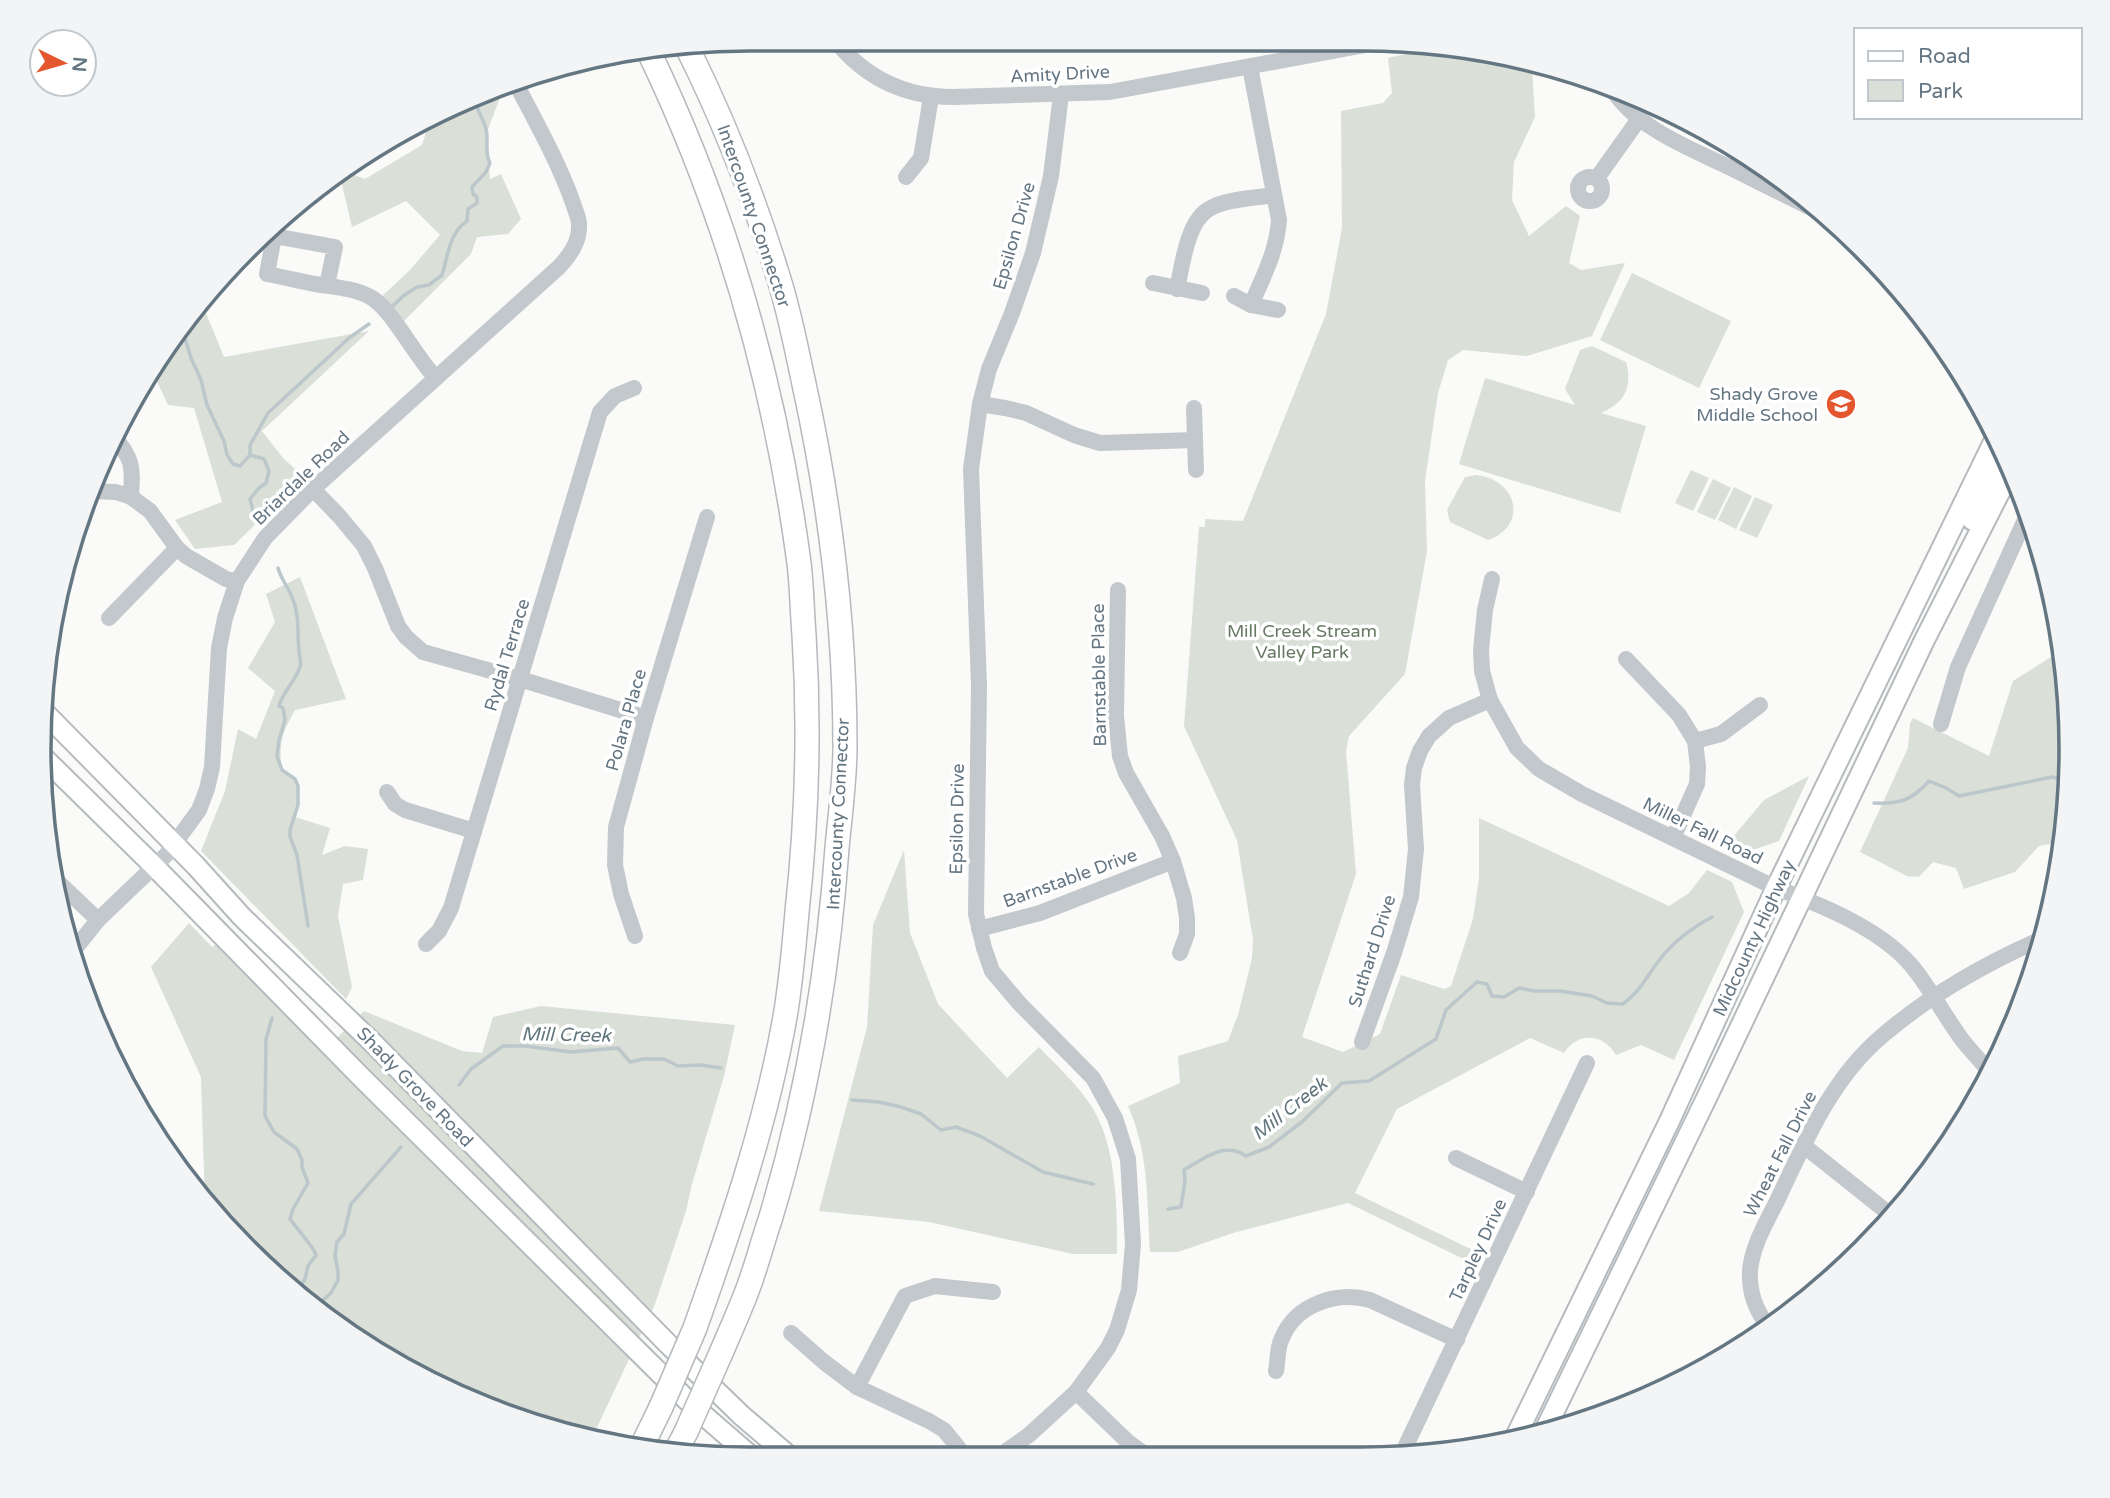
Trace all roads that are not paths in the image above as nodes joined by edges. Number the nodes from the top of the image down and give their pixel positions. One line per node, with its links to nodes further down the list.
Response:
1 (844, 51): 8 (street, Amity Drive)
2 (1315, 51): 5 (street, Amity Drive)
3 (692, 53): 88 (highway, Intercounty Connector, bridge)
4 (652, 58): 87 (highway, Intercounty Connector, bridge)
5 (1250, 67): 7 (street, Amity Drive); 13 (street)
6 (519, 90): 24 (street, Briardale Road)
7 (1061, 95): 8 (street, Amity Drive); 26 (street, Epsilon Drive)
8 (931, 97): 11 (street)
9 (1622, 102): 10 (street)
10 (1639, 119): 12 (street); 14 (street)
11 (906, 177)
12 (1597, 178)
13 (1274, 195): 19 (street); 22 (street)
14 (1787, 196)
15 (276, 236): 18 (street)
16 (274, 238): 18 (street)
17 (1153, 283): 19 (street)
18 (327, 285): 24 (street)
19 (1177, 289): 20 (street)
20 (1202, 293)
21 (1234, 296): 22 (street)
22 (1251, 305): 23 (street)
23 (1278, 310)
24 (436, 378): 34 (street, Briardale Road)
25 (634, 388): 46 (street, Rydal Terrace)
26 (980, 404): 28 (street); 64 (street, Epsilon Drive)
27 (1194, 408): 28 (street)
28 (1195, 440): 32 (street)
29 (121, 444): 36 (street)
30 (1991, 448): 61 (main road, Midcounty Highway)
31 (1998, 464): 44 (main road)
32 (1196, 470)
33 (2005, 481): 44 (main road, Midcounty Highway)
34 (313, 489): 41 (street, Briardale Road); 46 (street)
35 (100, 491): 36 (street)
36 (131, 497): 39 (street)
37 (706, 517): 49 (street, Polara Place)
38 (2022, 526): 51 (street)
39 (177, 548): 41 (street); 43 (street)
40 (1492, 579): 47 (street, Miller Fall Road)
41 (237, 581): 57 (street, Briardale Road)
42 (1118, 590): 58 (street, Barnstable Place)
43 (109, 618)
44 (1924, 640): 62 (main road, Midcounty Highway)
45 (1626, 659): 52 (street)
46 (520, 679): 49 (street); 55 (street, Rydal Terrace)
47 (1490, 700): 56 (street, Miller Fall Road); 71 (street, Suthard Drive)
48 (1760, 705): 52 (street)
49 (646, 718): 65 (street, Polara Place)
50 (52, 720): 57 (main road, Shady Grove Road)
51 (1941, 724)
52 (1695, 741): 56 (street)
53 (51, 765): 59 (main road, Shady Grove Road)
54 (387, 792): 55 (street)
55 (474, 831): 68 (street, Rydal Terrace)
56 (1673, 838): 61 (street, Miller Fall Road)
57 (174, 844): 59 (street, Briardale Road); 91 (main road, Shady Grove Road)
58 (1173, 860): 64 (street, Barnstable Drive); 69 (street, Barnstable Place)
59 (154, 866): 63 (street, Briardale Road); 90 (main road, Shady Grove Road)
60 (65, 888): 63 (street)
61 (1776, 888): 62 (street, Miller Fall Road); 86 (main road, Midcounty Highway)
62 (1802, 898): 70 (street, Miller Fall Road); 85 (main road, Midcounty Highway)
63 (98, 920): 67 (street, Briardale Road)
64 (979, 929): 84 (street, Epsilon Drive)
65 (635, 936)
66 (2031, 943): 70 (street, Wheat Fall Drive)
67 (79, 944)
68 (426, 944)
69 (1180, 953)
70 (1934, 997): 73 (street, Miller Fall Road); 74 (street, Wheat Fall Drive)
71 (1362, 1042)
72 (1587, 1063): 76 (street, Tarpley Drive)
73 (1984, 1064)
74 (1803, 1145): 77 (street); 79 (street, Wheat Fall Drive)
75 (1456, 1158): 76 (street)
76 (1527, 1192): 81 (street, Tarpley Drive)
77 (1885, 1210)
78 (993, 1292): 83 (street)
79 (1763, 1320)
80 (792, 1333): 83 (street)
81 (1457, 1340): 82 (street); 89 (street, Tarpley Drive)
82 (1276, 1371)
83 (857, 1387): 92 (street)
84 (1076, 1392): 93 (street, Epsilon Drive); 94 (street)
85 (1549, 1421)
86 (1520, 1428)
87 (645, 1439)
88 (681, 1444)
89 (1406, 1446)
90 (740, 1447)
91 (778, 1447)
92 (958, 1447)
93 (1012, 1447)
94 (1135, 1447)

